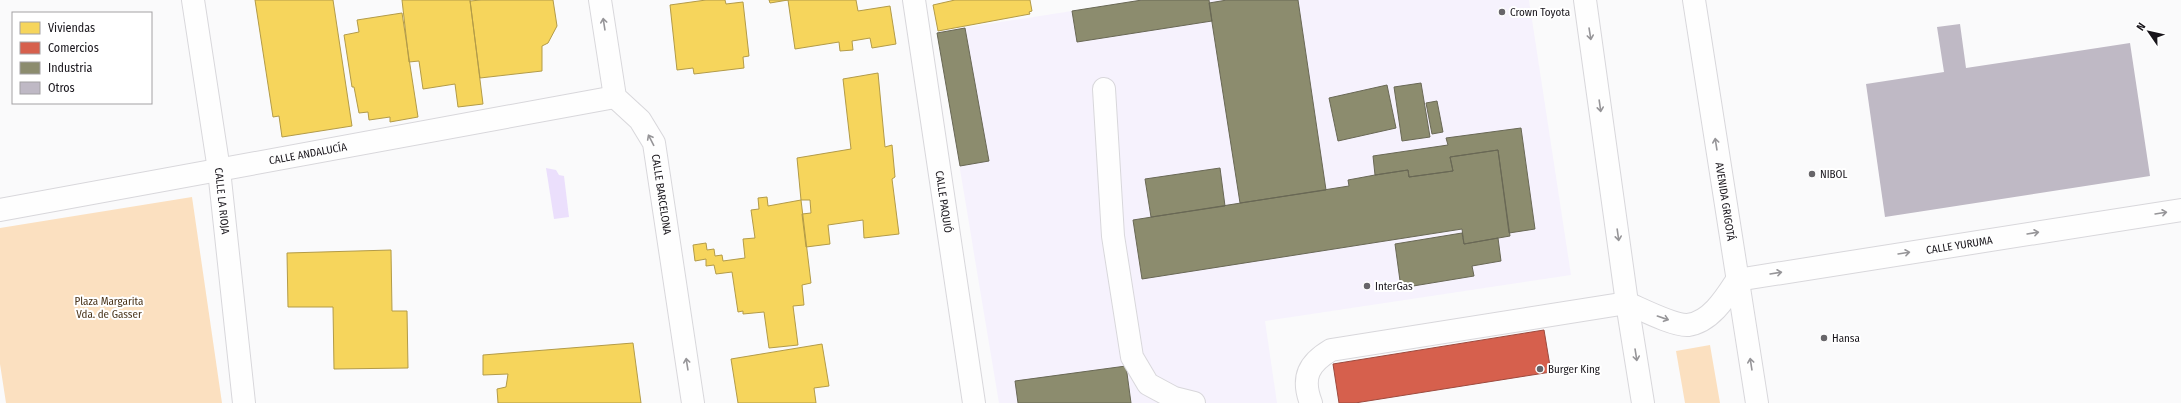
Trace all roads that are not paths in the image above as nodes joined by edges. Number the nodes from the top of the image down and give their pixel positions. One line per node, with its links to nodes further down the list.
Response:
1 (193, 0): 8 (street, CALLE LA RIOJA)
2 (600, 0): 7 (street, one-way to 2)
3 (914, 0): 15 (street, CALLE PAQUIÓ)
4 (1585, 0): 12 (street, one-way to 12)
5 (1696, 0): 11 (street, AVENIDA GRIGOTÁ, one-way to 5)
6 (1104, 89): 16 (street)
7 (616, 97): 8 (street, CALLE ANDALUCÍA); 14 (street, CALLE BARCELONA, one-way to 7)
8 (219, 170): 9 (street, CALLE ANDALUCÍA); 13 (street, CALLE LA RIOJA)
9 (0, 210)
10 (2181, 210): 11 (street, CALLE YURUMA, one-way to 10)
11 (1737, 280): 12 (street, one-way to 11); 19 (street, AVENIDA GRIGOTÁ, one-way to 11)
12 (1627, 303): 17 (street); 18 (street, one-way to 18)
13 (244, 403)
14 (693, 403)
15 (974, 403)
16 (1194, 403)
17 (1311, 403)
18 (1643, 403)
19 (1757, 403)

